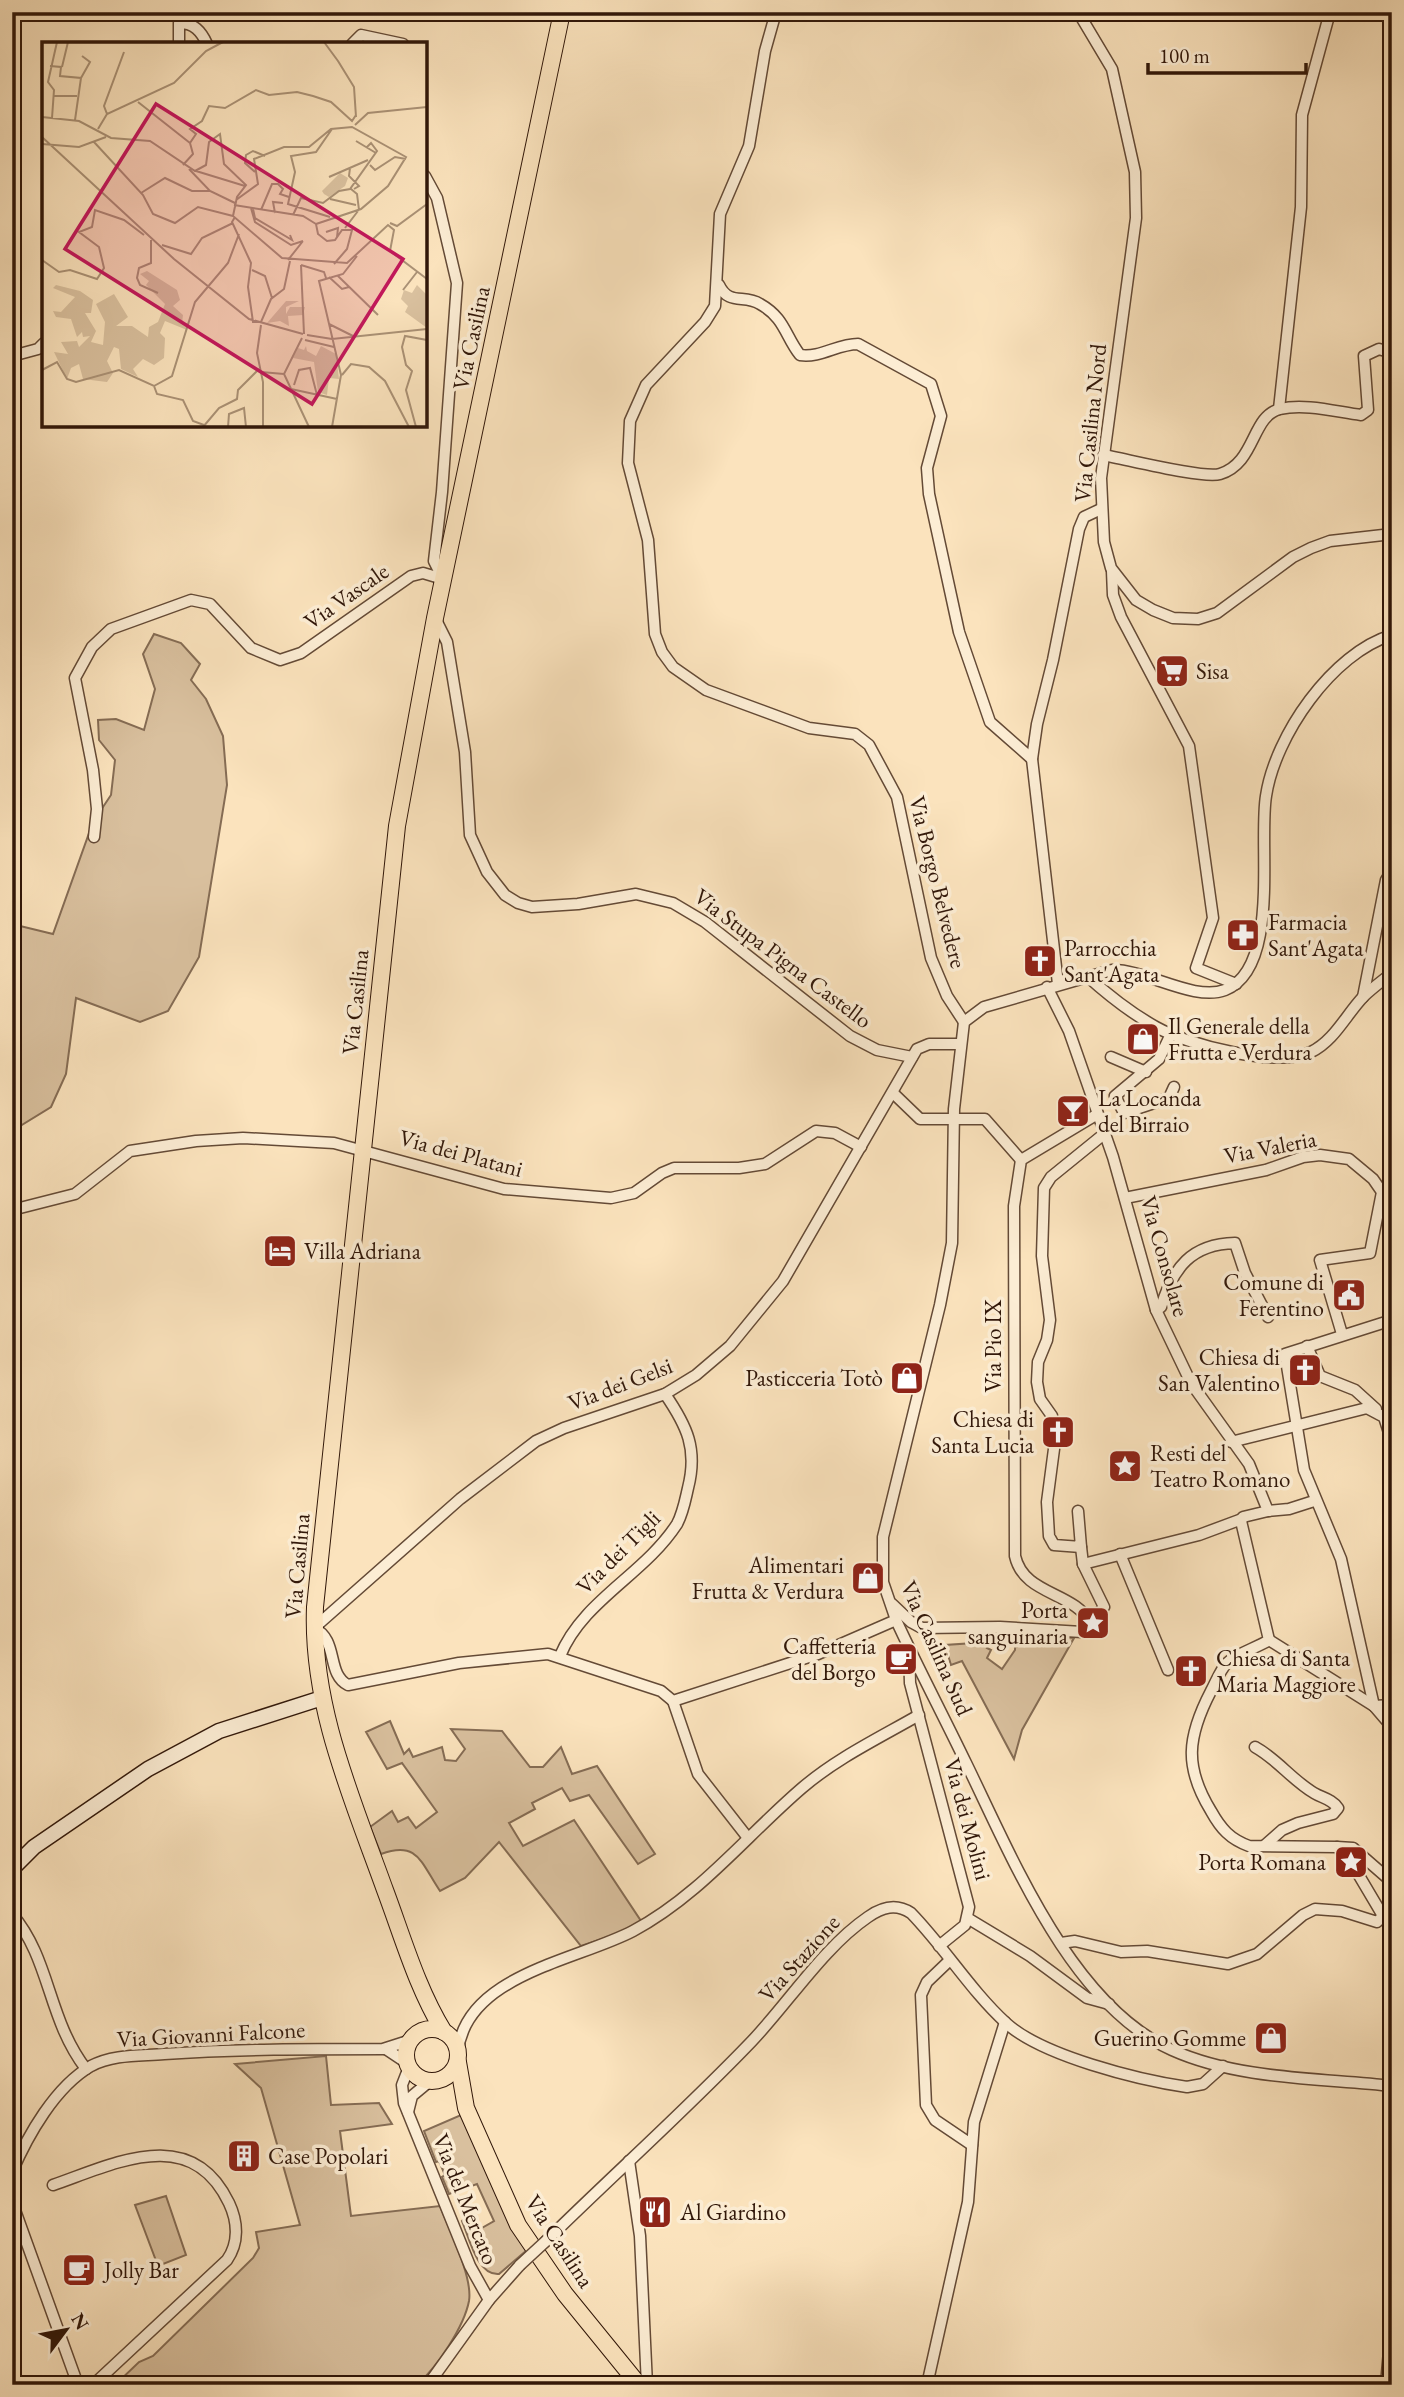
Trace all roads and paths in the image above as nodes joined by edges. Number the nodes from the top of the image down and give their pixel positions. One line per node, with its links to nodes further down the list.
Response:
1 (562, 12): 19 (main road, Via Casilina)
2 (776, 12): 10 (street, Via Borgo Belvedere)
3 (1078, 12): 15 (street, Via Casilina Nord)
4 (1330, 12): 14 (street)
5 (178, 42): 6 (street)
6 (206, 42)
7 (354, 42): 8 (street)
8 (394, 42)
9 (427, 180): 19 (street)
10 (719, 285): 22 (street); 30 (street, Via Borgo Belvedere)
11 (42, 345): 13 (street)
12 (1392, 353): 14 (street)
13 (12, 356)
14 (1279, 409): 15 (street)
15 (1103, 455): 16 (street, Via Casilina Nord)
16 (1101, 509): 18 (street, Via Casilina Nord); 22 (street, Via Consolare)
17 (1392, 534): 18 (street, Via Casilina Nord)
18 (1111, 568): 27 (street)
19 (443, 579): 20 (main road, Via Casilina); 23 (street, Via Vascale)
20 (435, 618): 33 (street, Via Stupa Pigna Castello); 42 (main road, Via Casilina)
21 (1392, 635): 27 (street)
22 (1032, 759): 28 (street, Via Consolare)
23 (94, 837)
24 (1392, 870): 29 (street)
25 (1392, 974): 29 (street)
26 (1087, 976): 27 (street); 28 (street); 31 (street)
27 (1236, 984)
28 (1052, 986): 30 (street); 38 (street, Via Consolare)
29 (1363, 997): 31 (street)
30 (964, 1022): 32 (street, Via Casilina Sud)
31 (1171, 1034): 35 (street)
32 (959, 1044): 33 (street); 39 (street, Via Casilina Sud)
33 (912, 1057): 37 (street, Via dei Gelsi)
34 (1111, 1058): 35 (street)
35 (1146, 1072): 36 (street)
36 (1174, 1087)
37 (893, 1093): 39 (street); 41 (street, Via dei Gelsi)
38 (1096, 1115): 40 (street, Via Consolare); 43 (street)
39 (954, 1118): 43 (street); 63 (street, Via Casilina Sud)
40 (1104, 1134): 44 (street, Via Consolare); 60 (street)
41 (861, 1147): 42 (street, Via dei Platani); 51 (street, Via dei Gelsi)
42 (363, 1149): 45 (street); 66 (main road, Via Casilina)
43 (1021, 1160): 65 (street, Via Pio IX)
44 (1125, 1198): 46 (street, Via Consolare); 49 (street, Via Valeria)
45 (12, 1210)
46 (1156, 1310): 47 (street); 54 (street, Via Consolare)
47 (1268, 1317)
48 (1392, 1320): 49 (street)
49 (1342, 1334): 50 (street)
50 (1307, 1346): 52 (street); 53 (street)
51 (665, 1394): 66 (street, Via dei Gelsi); 69 (street, Via dei Tigli)
52 (1384, 1417): 53 (street); 55 (street)
53 (1295, 1423): 54 (street); 56 (street)
54 (1231, 1442): 58 (street, Via Consolare)
55 (1392, 1442)
56 (1314, 1501): 58 (street); 74 (street)
57 (1078, 1511): 60 (street)
58 (1268, 1511): 59 (street)
59 (1242, 1519): 61 (street); 67 (street)
60 (1081, 1547): 62 (street)
61 (1120, 1554): 62 (street); 70 (street)
62 (1083, 1564): 65 (street)
63 (888, 1600): 64 (street, Via Casilina Sud); 65 (street)
64 (896, 1620): 68 (street, Via Casilina Sud); 72 (street)
65 (1091, 1624)
66 (314, 1628): 69 (street); 71 (main road, Via Casilina)
67 (1269, 1640): 74 (street); 79 (street)
68 (909, 1648): 75 (street, Via dei Molini); 85 (street, Via Casilina Sud)
69 (560, 1656): 72 (street)
70 (1168, 1670)
71 (322, 1698): 81 (street); 88 (main road, Via Casilina)
72 (673, 1702): 78 (street)
73 (1392, 1705): 74 (street)
74 (1374, 1706): 76 (street)
75 (919, 1715): 78 (street); 84 (street, Via dei Molini)
76 (1392, 1727)
77 (1255, 1747): 79 (street)
78 (748, 1838): 91 (street)
79 (1265, 1845): 80 (street)
80 (1336, 1847): 82 (street); 85 (street)
81 (12, 1869)
82 (1392, 1882)
83 (12, 1914): 98 (street)
84 (969, 1919): 86 (street); 89 (street)
85 (1061, 1943): 89 (street, Via Casilina Sud)
86 (939, 1946): 87 (street, Via Stazione); 104 (street, Via Stazione)
87 (950, 1960): 90 (street, Via Stazione); 103 (street)
88 (423, 1993): 92 (main road, Via Casilina); 93 (main road, Via Casilina)
89 (1109, 2004): 97 (street, Via Casilina Sud)
90 (1005, 2022): 97 (street, Via Stazione); 103 (street)
91 (464, 2027): 92 (street); 95 (street)
92 (446, 2033): 93 (main road); 95 (main road)
93 (413, 2038): 94 (street, Via Giovanni Falcone); 96 (main road)
94 (383, 2049): 96 (street); 98 (street, Via Giovanni Falcone)
95 (458, 2056): 99 (main road); 101 (main road, Via Casilina)
96 (408, 2065): 99 (main road); 102 (street, Via del Mercato)
97 (1223, 2066): 100 (street, Via Casilina Sud)
98 (86, 2069): 105 (street, Via Giovanni Falcone)
99 (434, 2081): 101 (main road, Via Casilina); 102 (street)
100 (1392, 2087)
101 (466, 2108): 113 (main road, Via Casilina)
102 (408, 2112): 108 (street, Via del Mercato)
103 (972, 2145): 115 (street)
104 (629, 2161): 108 (street, Via Stazione, bridge); 114 (street)
105 (12, 2172)
106 (52, 2185): 111 (street)
107 (12, 2202): 110 (street)
108 (489, 2300): 112 (street, Via Stazione)
109 (1392, 2317): 116 (street)
110 (78, 2385)
111 (93, 2385)
112 (428, 2385)
113 (639, 2385)
114 (647, 2385)
115 (928, 2385)
116 (1385, 2385)

